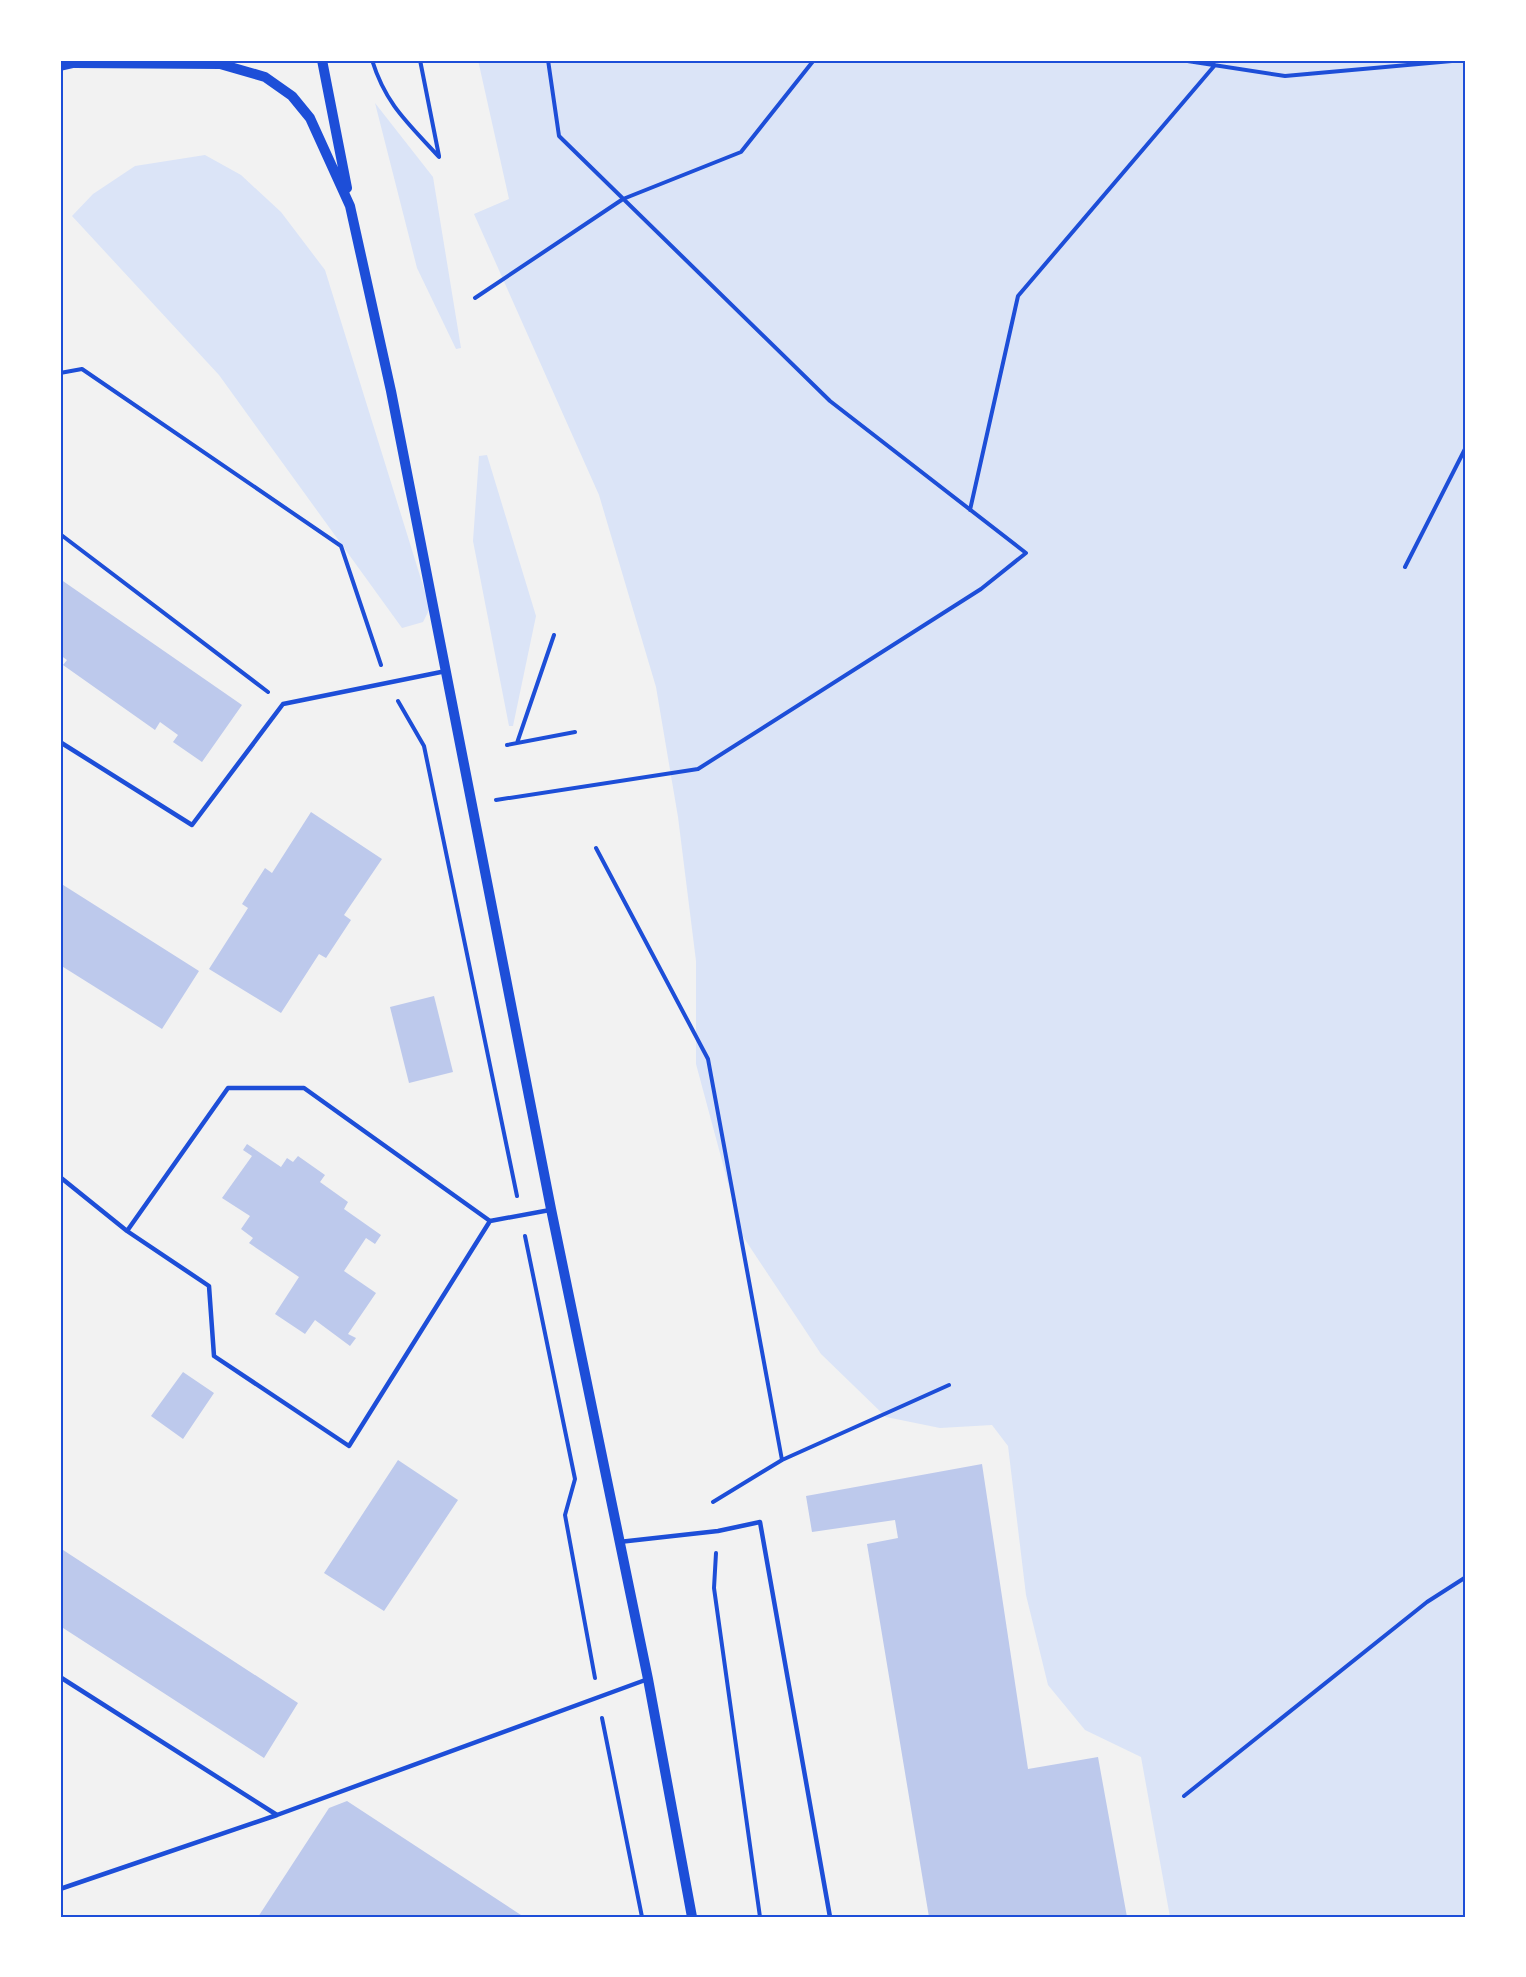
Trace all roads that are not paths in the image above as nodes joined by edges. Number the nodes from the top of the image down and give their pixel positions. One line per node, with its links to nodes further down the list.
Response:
1 (322, 60): 4 (street)
2 (79, 62): 3 (main road); 4 (street)
3 (60, 65)
4 (350, 206): 5 (street)
5 (446, 671): 6 (lane); 8 (street)
6 (60, 742)
7 (60, 1177): 10 (lane)
8 (551, 1209): 9 (lane); 11 (street)
9 (490, 1221): 10 (lane); 10 (lane)
10 (127, 1231)
11 (619, 1542): 13 (street); 17 (lane)
12 (60, 1677): 14 (lane)
13 (648, 1679): 14 (lane); 16 (street)
14 (277, 1815): 15 (lane)
15 (60, 1889)
16 (692, 1917)
17 (830, 1917)

